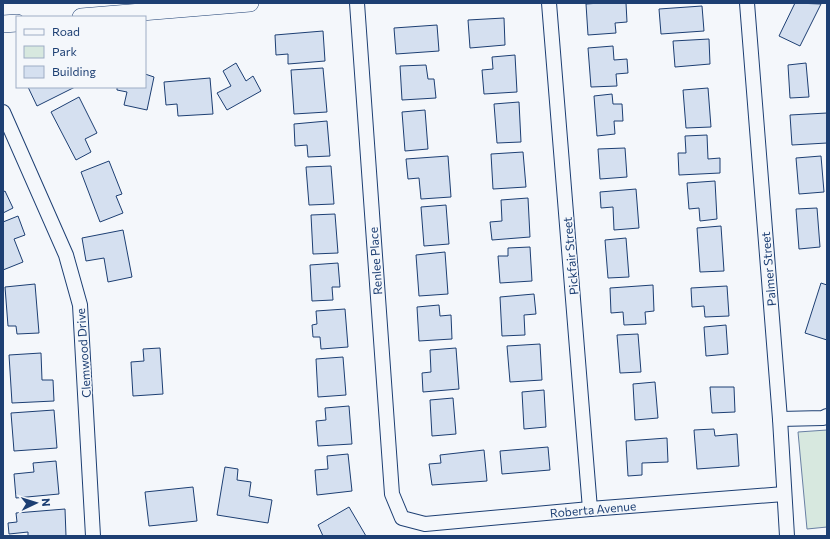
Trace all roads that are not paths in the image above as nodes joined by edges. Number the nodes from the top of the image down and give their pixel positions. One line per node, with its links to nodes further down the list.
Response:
1 (250, 3): 5 (street)
2 (357, 3): 14 (street, Renlee Place)
3 (549, 3): 13 (street, Pickfair Street)
4 (747, 3): 11 (street, Palmer Street)
5 (169, 6): 6 (street)
6 (89, 16)
7 (16, 22): 8 (street)
8 (3, 24)
9 (3, 112): 15 (street, Clemwood Drive)
10 (827, 416): 11 (street)
11 (780, 419): 12 (street, Palmer Street)
12 (784, 494): 13 (street, Roberta Avenue); 16 (street, Palmer Street)
13 (590, 509): 14 (street, Roberta Avenue)
14 (402, 518)
15 (93, 536)
16 (787, 536)

